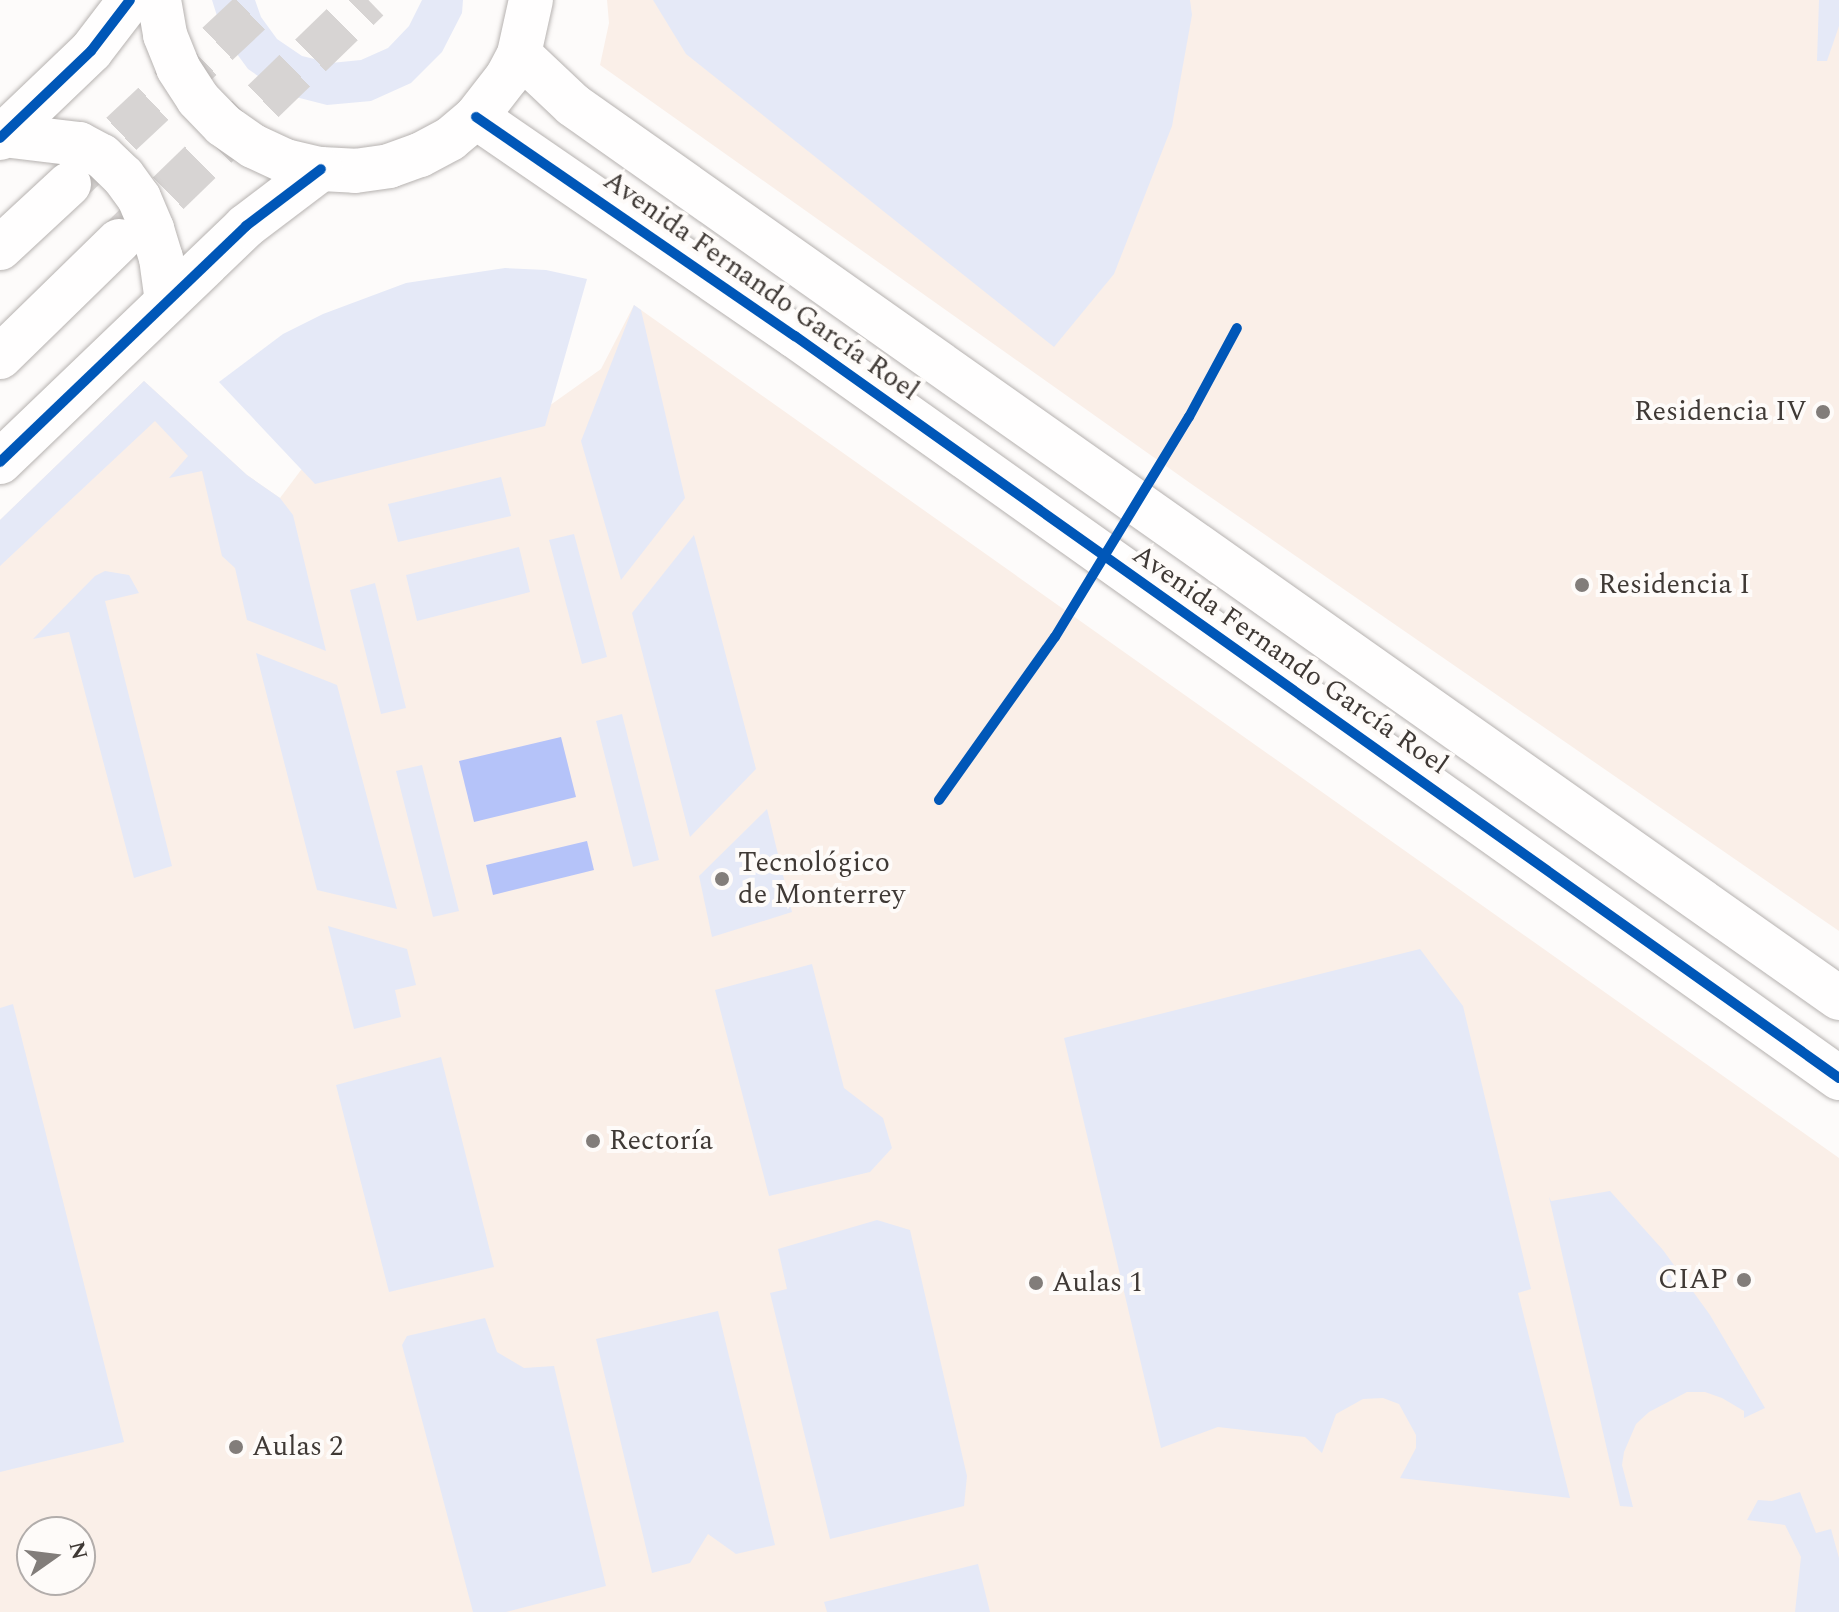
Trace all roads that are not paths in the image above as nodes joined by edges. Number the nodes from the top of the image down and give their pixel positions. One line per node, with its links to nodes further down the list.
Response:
1 (130, 0): 6 (main road)
2 (159, 0): 7 (main road)
3 (531, 0): 4 (main road)
4 (519, 54): 5 (main road); 14 (main road, Avenida Fernando García Roel)
5 (476, 117): 7 (main road); 15 (main road, Avenida Fernando García Roel)
6 (2, 136): 11 (main road)
7 (321, 169): 11 (main road)
8 (69, 184): 10 (main road)
9 (119, 241): 12 (main road)
10 (0, 248)
11 (167, 302): 13 (main road)
12 (0, 357)
13 (0, 462)
14 (1839, 998)
15 (1839, 1078)

